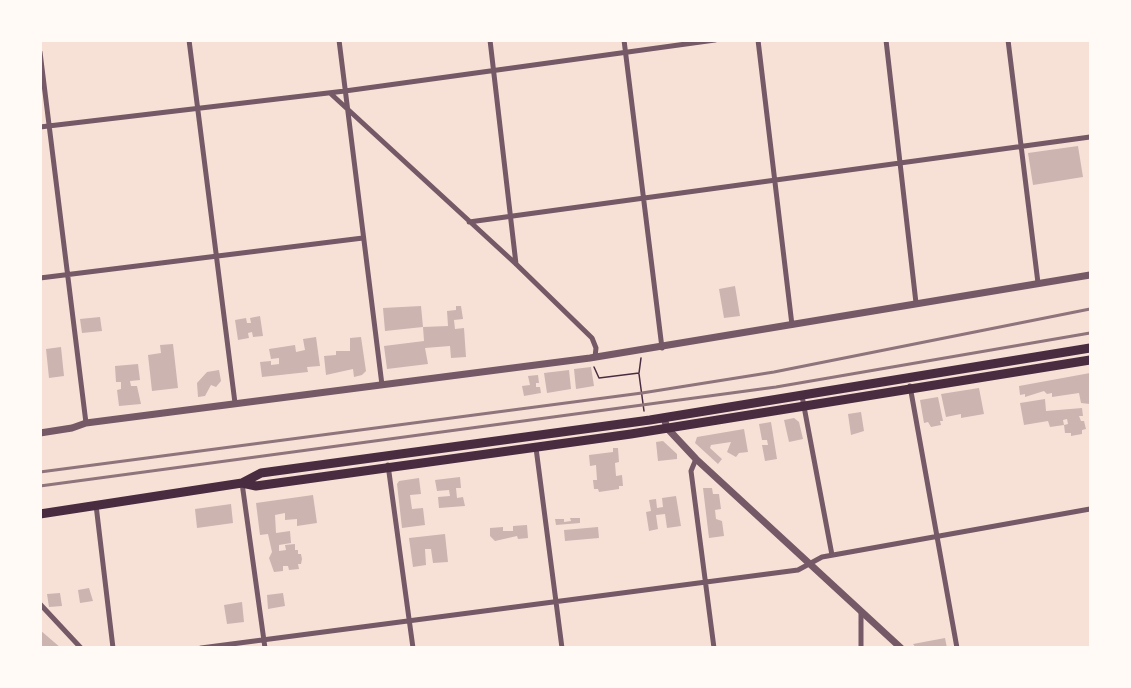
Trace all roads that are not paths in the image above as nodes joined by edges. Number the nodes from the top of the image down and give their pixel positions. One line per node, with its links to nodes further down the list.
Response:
1 (189, 40): 14 (street)
2 (339, 40): 12 (street)
3 (490, 40): 11 (street)
4 (624, 40): 10 (street)
5 (715, 40): 10 (street)
6 (758, 40): 21 (street)
7 (885, 40): 20 (street)
8 (1008, 40): 19 (street)
9 (40, 52): 16 (street)
10 (625, 53): 11 (street); 22 (street)
11 (494, 71): 12 (street); 23 (street)
12 (345, 91): 13 (street); 15 (street)
13 (330, 93): 14 (street); 15 (street)
14 (197, 108): 16 (street); 26 (street)
15 (347, 108): 24 (street); 25 (street)
16 (49, 126): 17 (street); 29 (street)
17 (40, 127)
18 (1090, 136): 19 (street)
19 (1022, 145): 20 (street); 31 (street)
20 (900, 163): 21 (street); 32 (street)
21 (775, 182): 22 (street); 33 (street)
22 (642, 198): 23 (street); 34 (street)
23 (510, 218): 24 (street); 27 (street)
24 (469, 222): 27 (street)
25 (363, 238): 26 (street); 39 (street)
26 (216, 257): 29 (street); 42 (street)
27 (516, 264): 36 (street)
28 (1090, 274): 31 (street)
29 (67, 275): 30 (street); 45 (street)
30 (40, 278)
31 (1038, 283): 32 (street)
32 (916, 303): 33 (street)
33 (792, 325): 34 (street)
34 (662, 348): 36 (street)
35 (1090, 348): 38 (main road)
36 (592, 358): 39 (street)
37 (1090, 360): 40 (main road)
38 (909, 379): 40 (street); 41 (main road)
39 (382, 385): 42 (street)
40 (910, 390): 43 (main road); 56 (street)
41 (802, 396): 43 (street); 44 (main road)
42 (235, 403): 45 (street)
43 (804, 407): 46 (main road); 57 (street)
44 (664, 418): 46 (street); 49 (main road)
45 (86, 423): 47 (street)
46 (667, 428): 48 (main road); 50 (street)
47 (40, 433)
48 (536, 448): 51 (main road); 60 (street)
49 (387, 456): 51 (street); 52 (main road)
50 (696, 459): 58 (street); 59 (street)
51 (389, 468): 52 (main road); 63 (street)
52 (242, 483): 53 (main road); 64 (street)
53 (96, 506): 55 (main road); 66 (street)
54 (1090, 509): 56 (street)
55 (40, 514)
56 (938, 536): 57 (street); 74 (street)
57 (832, 555): 58 (street)
58 (810, 565): 59 (street); 62 (street)
59 (706, 583): 60 (street); 71 (street)
60 (557, 603): 63 (street); 70 (street)
61 (40, 604): 65 (street)
62 (861, 611): 72 (street); 73 (street)
63 (410, 622): 64 (street); 69 (street)
64 (264, 640): 67 (street); 68 (street)
65 (81, 648)
66 (113, 648)
67 (201, 648)
68 (265, 648)
69 (413, 648)
70 (562, 648)
71 (714, 648)
72 (861, 648)
73 (901, 648)
74 (957, 648)

